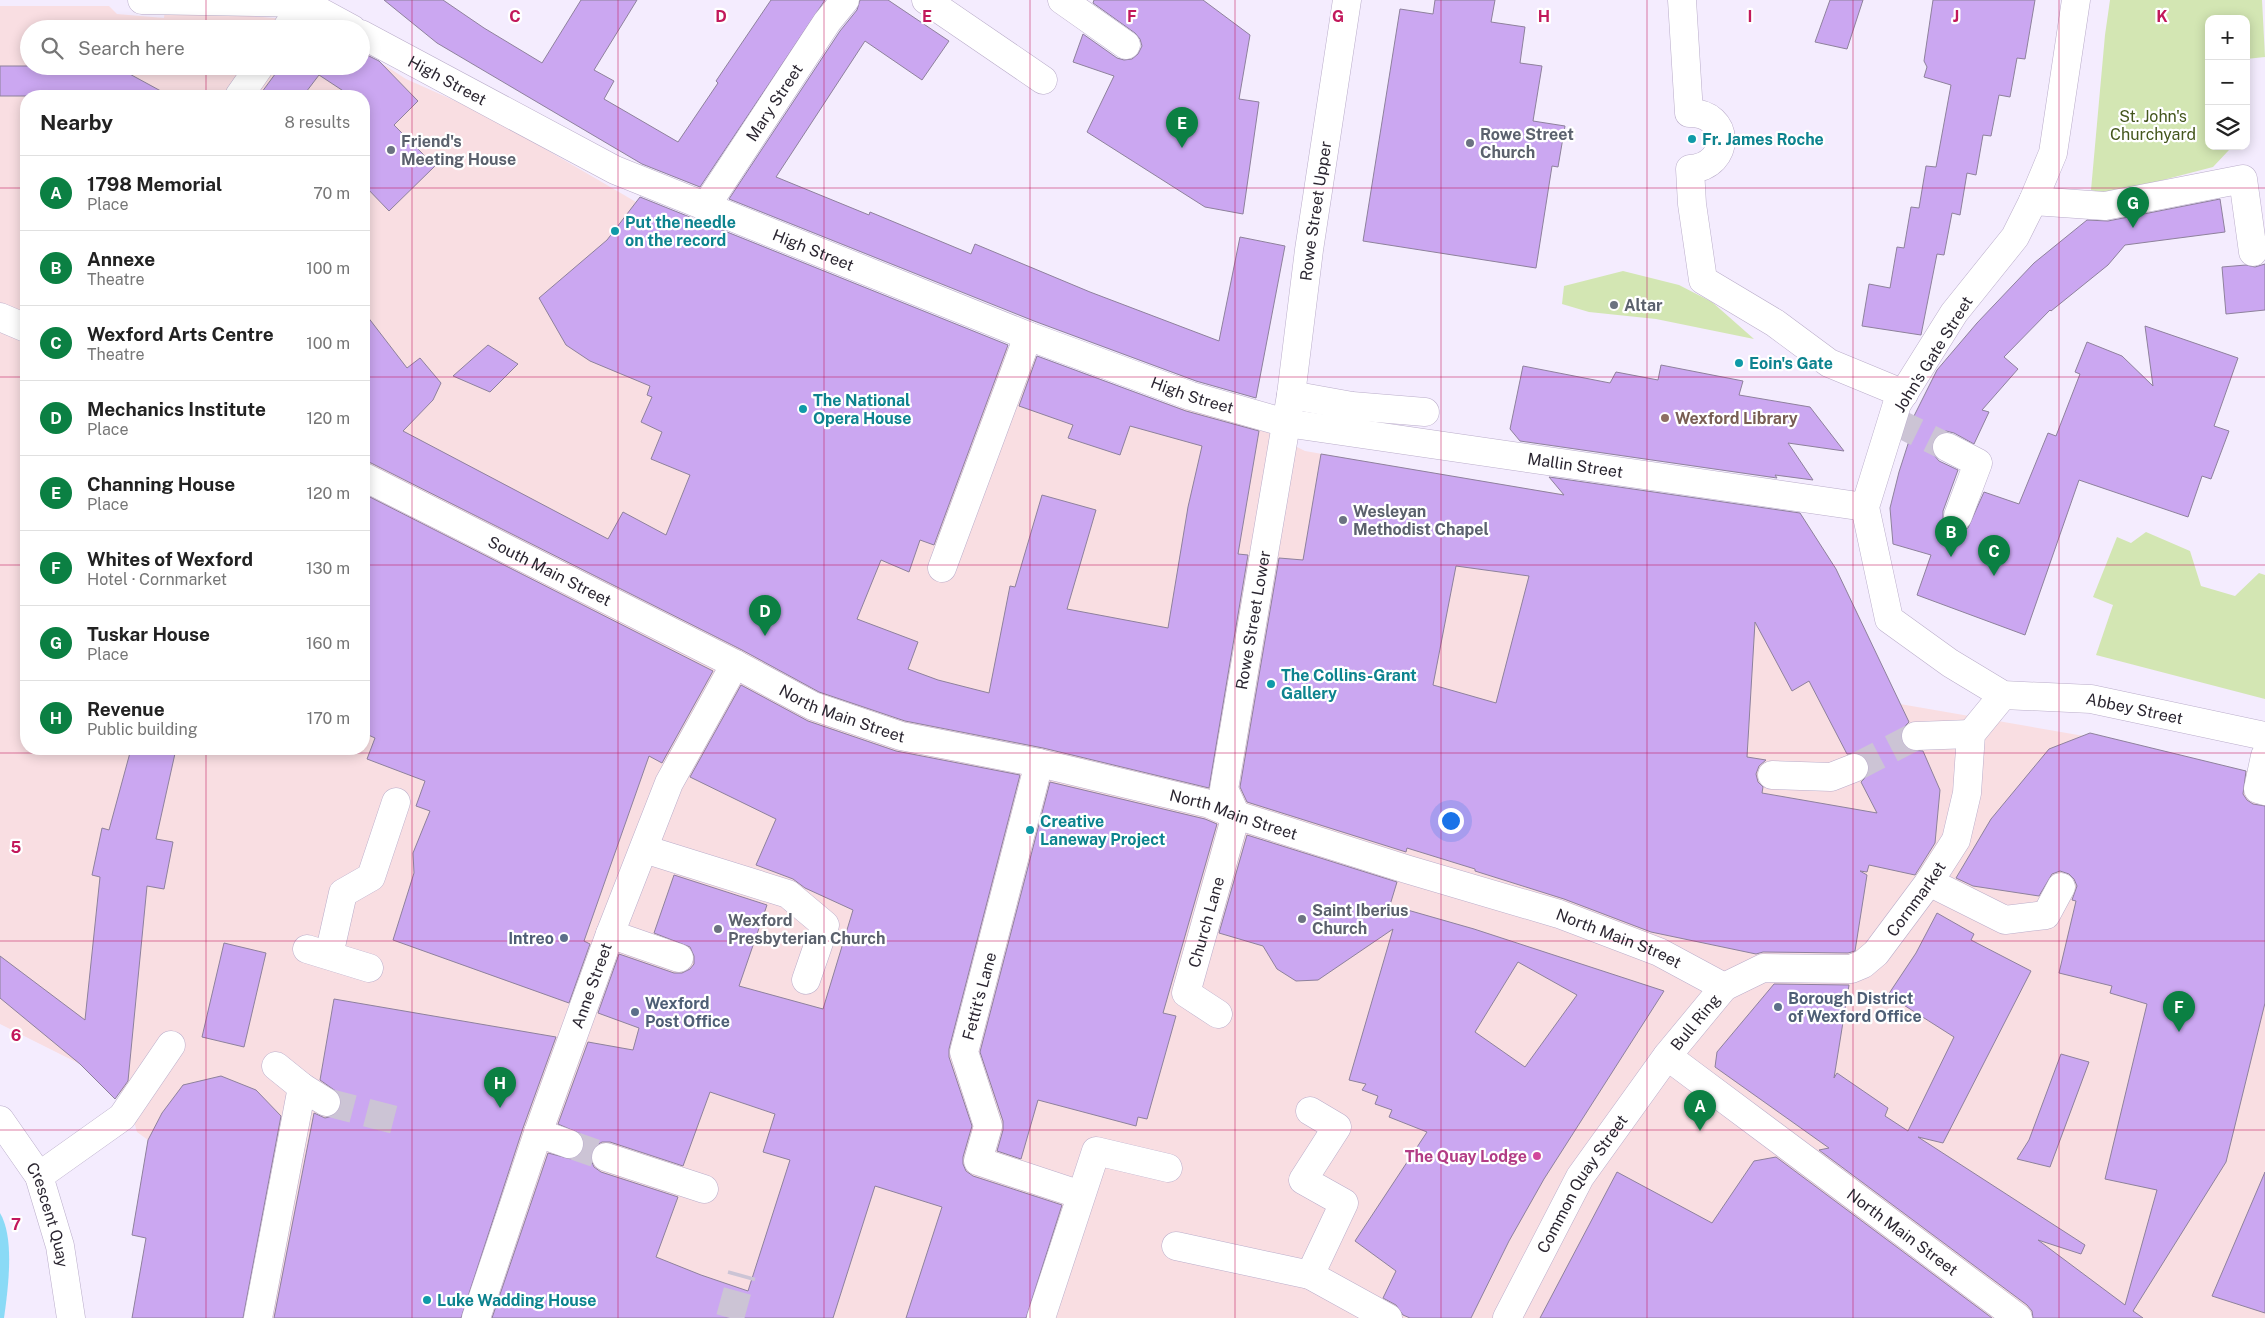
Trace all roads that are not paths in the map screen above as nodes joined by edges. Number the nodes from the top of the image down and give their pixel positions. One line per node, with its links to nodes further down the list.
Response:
1 (142, 0): 8 (street)
2 (844, 0): 17 (street, Mary Street)
3 (926, 0): 14 (street)
4 (1062, 0): 12 (street)
5 (1348, 0): 23 (street, Rowe Street Upper)
6 (1682, 0): 22 (street)
7 (2076, 0): 16 (street, John's Gate Street)
8 (304, 3): 9 (street); 10 (street)
9 (292, 20)
10 (335, 20)
11 (370, 39): 17 (street, High Street)
12 (1126, 45)
13 (254, 75): 15 (street)
14 (1043, 80)
15 (243, 90)
16 (2033, 201): 18 (street); 22 (street, John's Gate Street)
17 (706, 206): 21 (street, High Street)
18 (2253, 252)
19 (0, 316): 20 (street)
20 (20, 325)
21 (1028, 336): 25 (street, High Street); 30 (street)
22 (1904, 394): 28 (street, John's Gate Street)
23 (1291, 395): 24 (street); 25 (street, Rowe Street Upper)
24 (1425, 412)
25 (1286, 422): 28 (street, Mallin Street); 42 (street, Rowe Street Lower)
26 (1947, 447): 29 (street)
27 (370, 480): 31 (street, South Main Street)
28 (1865, 507): 32 (street, John's Gate Street)
29 (1958, 516)
30 (942, 568)
31 (735, 664): 37 (street, North Main Street); 43 (street, Anne Street)
32 (2002, 695): 33 (street); 35 (street, Abbey Street)
33 (1971, 734): 34 (street); 44 (street, Cornmarket)
34 (1916, 736)
35 (2265, 736)
36 (2265, 756): 40 (street)
37 (1039, 763): 42 (street, North Main Street); 65 (street, Fettit's Lane)
38 (1854, 768): 39 (street)
39 (1772, 775)
40 (2265, 791)
41 (396, 802): 48 (street)
42 (1236, 815): 50 (street, North Main Street); 51 (street, Church Lane)
43 (644, 850): 46 (street, Anne Street); 49 (street)
44 (1929, 882): 45 (street); 50 (street, Cornmarket)
45 (2061, 887)
46 (610, 934): 47 (street); 59 (street, Anne Street)
47 (679, 958)
48 (369, 968)
49 (806, 980)
50 (1724, 987): 53 (street, Bull Ring)
51 (1218, 1014)
52 (171, 1045): 63 (street)
53 (1667, 1056): 73 (street, Common Quay Street); 74 (street, North Main Street)
54 (276, 1066): 55 (street)
55 (302, 1087): 56 (street); 69 (street)
56 (326, 1102)
57 (1310, 1111): 67 (street)
58 (0, 1120): 63 (street, Crescent Quay)
59 (538, 1133): 60 (street); 70 (street, Anne Street)
60 (569, 1144)
61 (606, 1157): 64 (street)
62 (1168, 1168): 71 (street)
63 (39, 1176): 68 (street, Crescent Quay)
64 (704, 1189)
65 (1072, 1192)
66 (1176, 1246): 67 (street)
67 (1310, 1275): 72 (street)
68 (71, 1318)
69 (258, 1318)
70 (476, 1318)
71 (1041, 1318)
72 (1388, 1318)
73 (1507, 1318)
74 (2018, 1318)

